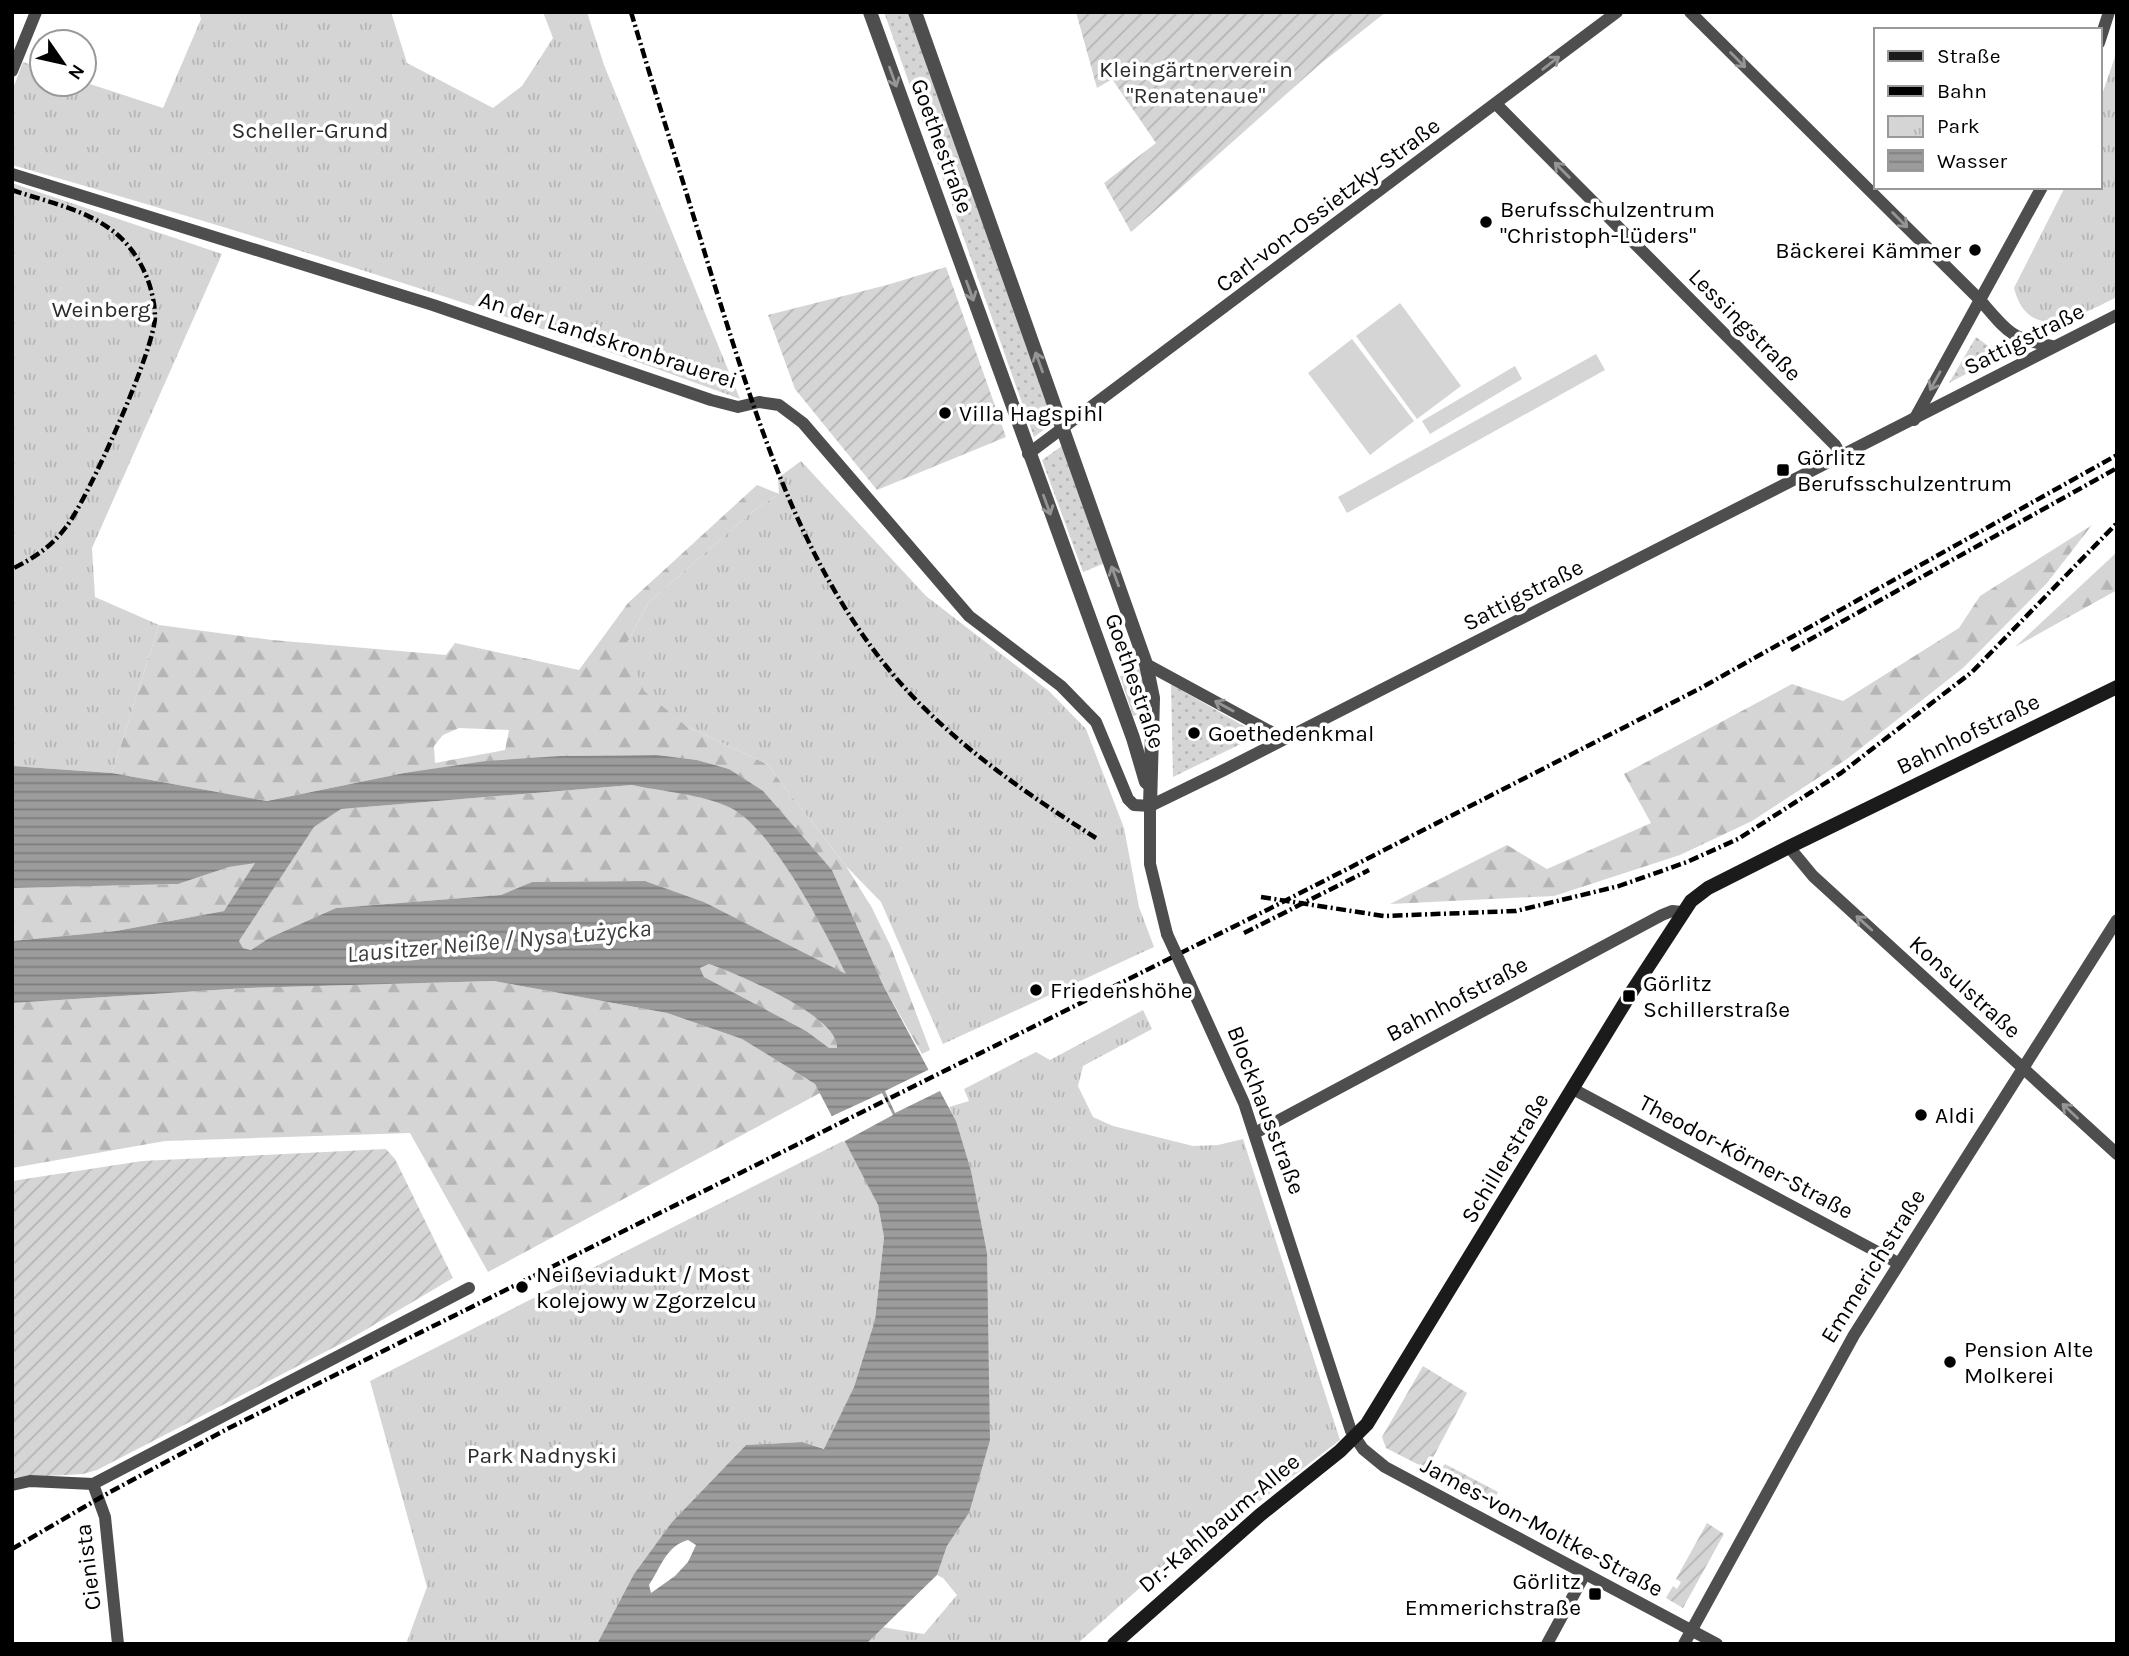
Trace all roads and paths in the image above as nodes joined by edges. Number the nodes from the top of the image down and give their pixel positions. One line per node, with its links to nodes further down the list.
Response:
1 (36, 12): 8 (street)
2 (870, 12): 17 (street, Goethestraße, one-way to 17)
3 (915, 12): 16 (street, Goethestraße, one-way to 3)
4 (1617, 12): 9 (street, Carl-von-Ossietzky-Straße, one-way to 4)
5 (1690, 12): 12 (street, one-way to 12)
6 (2109, 12): 7 (street)
7 (2101, 37)
8 (12, 71)
9 (1497, 105): 16 (street, Carl-von-Ossietzky-Straße); 18 (street, Lessingstraße, one-way to 9)
10 (12, 174): 22 (street, An der Landskronbrauerei)
11 (2041, 189): 12 (street, Sattigstraße)
12 (1980, 300): 14 (street); 15 (street, Sattigstraße, one-way to 15)
13 (2117, 315): 14 (street, Sattigstraße)
14 (2052, 346): 15 (street, Sattigstraße)
15 (1914, 420): 18 (street, Sattigstraße)
16 (1063, 429): 17 (street); 19 (street, Goethestraße, one-way to 16)
17 (1028, 454): 22 (street, Goethestraße, one-way to 22)
18 (1842, 457): 21 (street, Sattigstraße)
19 (1146, 664): 21 (street, Goethestraße, one-way to 19); 22 (street, Goethestraße)
20 (2117, 687): 23 (main road, Bahnhofstraße)
21 (1284, 739): 22 (street, Sattigstraße)
22 (1150, 802): 28 (street, Blockhausstraße, bridge)
23 (1789, 847): 24 (main road, Bahnhofstraße); 26 (street, Konsulstraße, one-way to 23)
24 (1687, 907): 27 (main road, Schillerstraße); 28 (street, Bahnhofstraße)
25 (2117, 920): 26 (street, Emmerichstraße)
26 (2023, 1068): 29 (street, Konsulstraße, one-way to 26); 30 (street, Emmerichstraße)
27 (1573, 1089): 30 (street, Theodor-Körner-Straße); 32 (main road, Schillerstraße)
28 (1255, 1133): 32 (street, Blockhausstraße)
29 (2117, 1154)
30 (1898, 1263): 36 (street, Emmerichstraße)
31 (469, 1288): 33 (street)
32 (1355, 1438): 35 (street, James-von-Moltke-Straße); 38 (main road, Dr.-Kahlbaum-Allee)
33 (93, 1484): 34 (street); 37 (street, Cienista)
34 (12, 1485)
35 (1585, 1574): 36 (street, James-von-Moltke-Straße); 39 (street)
36 (1691, 1630): 40 (street, Emmerichstraße); 41 (street, James-von-Moltke-Straße)
37 (118, 1644)
38 (1114, 1644)
39 (1547, 1644)
40 (1684, 1644)
41 (1717, 1644)

